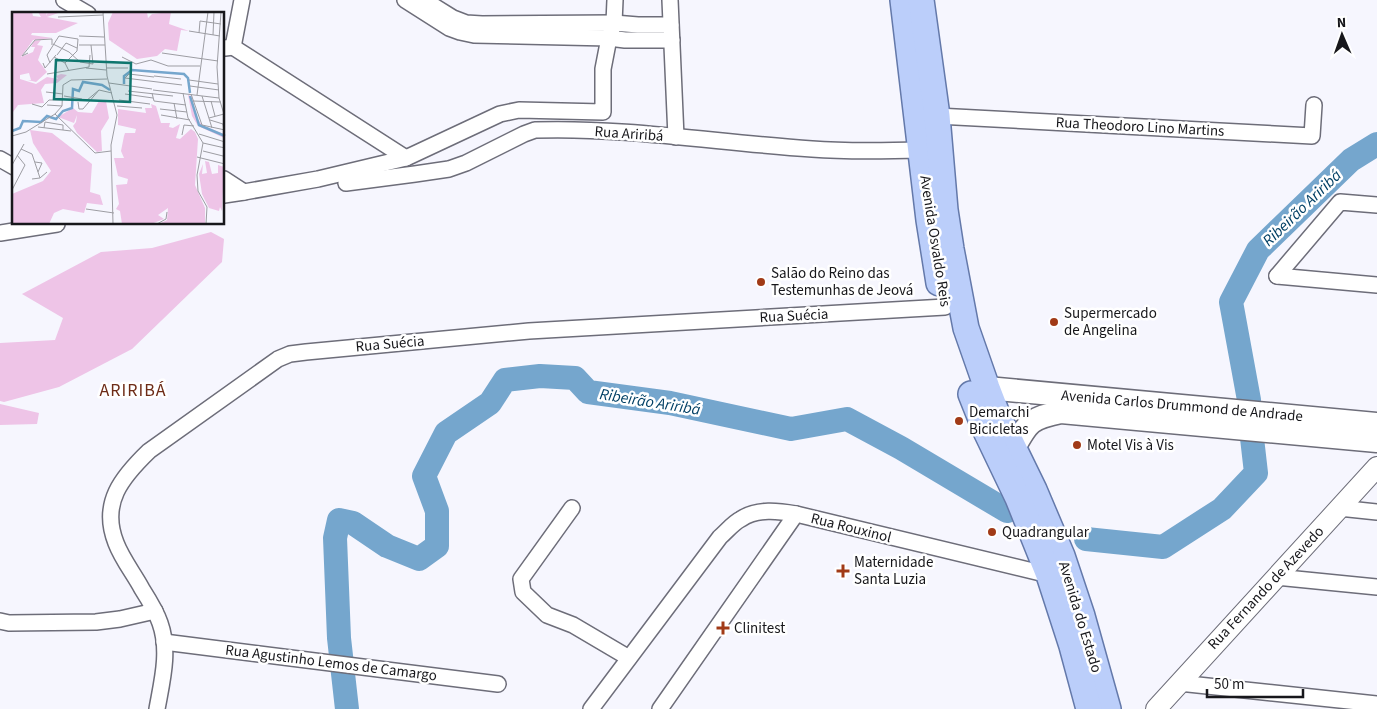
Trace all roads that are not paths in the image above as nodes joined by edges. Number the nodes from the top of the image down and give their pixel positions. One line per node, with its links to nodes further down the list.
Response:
1 (64, 0): 9 (street)
2 (242, 0): 15 (street)
3 (405, 0): 12 (street)
4 (424, 0): 10 (street)
5 (615, 0): 10 (street)
6 (670, 0): 11 (street)
7 (903, 0): 20 (main road, Avenida Osvaldo Reis)
8 (921, 0): 18 (main road, Avenida Osvaldo Reis)
9 (85, 12)
10 (614, 23): 11 (street); 12 (street)
11 (671, 25): 14 (street)
12 (608, 38): 13 (street); 16 (street)
13 (624, 40): 14 (street); 16 (street)
14 (672, 40): 19 (street)
15 (228, 47): 21 (street)
16 (603, 69): 21 (street)
17 (1314, 105): 18 (street, Rua Theodoro Lino Martins)
18 (937, 116): 33 (main road, Avenida Osvaldo Reis)
19 (676, 137): 20 (street, Rua Ariribá); 25 (street, Rua Ariribá)
20 (922, 150): 32 (main road, Avenida Osvaldo Reis)
21 (406, 158): 26 (street)
22 (0, 159): 23 (street)
23 (12, 166)
24 (225, 180): 26 (street)
25 (346, 182)
26 (244, 192): 27 (street)
27 (225, 195)
28 (1377, 205): 31 (street)
29 (51, 225): 30 (street)
30 (0, 233)
31 (1377, 285)
32 (945, 307): 44 (main road, Avenida Osvaldo Reis); 48 (street, Rua Suécia)
33 (987, 388): 34 (main road, Avenida Carlos Drummond de Andrade); 38 (main road, Avenida Osvaldo Reis)
34 (1062, 403): 35 (main road, Avenida Carlos Drummond de Andrade); 38 (main road, Avenida Carlos Drummond de Andrade)
35 (1179, 414): 36 (main road, Avenida Carlos Drummond de Andrade); 37 (main road, Avenida Carlos Drummond de Andrade)
36 (1377, 424)
37 (1377, 441)
38 (1014, 448): 44 (main road, Avenida Osvaldo Reis)
39 (1377, 467): 41 (street, Rua Fernando de Azevedo)
40 (572, 508): 51 (street)
41 (1339, 508): 42 (street); 46 (street, Rua Fernando de Azevedo)
42 (1377, 512)
43 (796, 514): 45 (street, Rua Rouxinol); 51 (street); 57 (street, Rua Rouxinol)
44 (1040, 526): 45 (main road, Avenida do Estado); 59 (main road, Avenida do Estado)
45 (1049, 575): 58 (main road, Avenida do Estado)
46 (1276, 577): 47 (street); 52 (street, Rua Fernando de Azevedo)
47 (1377, 587)
48 (155, 611): 49 (street); 50 (street, Rua Suécia)
49 (0, 621)
50 (164, 642): 53 (street, Rua Agustinho Lemos de Camargo); 55 (street, Rua Suécia)
51 (629, 658): 56 (street)
52 (1179, 683): 54 (street); 60 (street, Rua Fernando de Azevedo)
53 (498, 684)
54 (1377, 704)
55 (157, 709)
56 (591, 709)
57 (660, 709)
58 (1089, 709)
59 (1108, 709)
60 (1156, 709)

